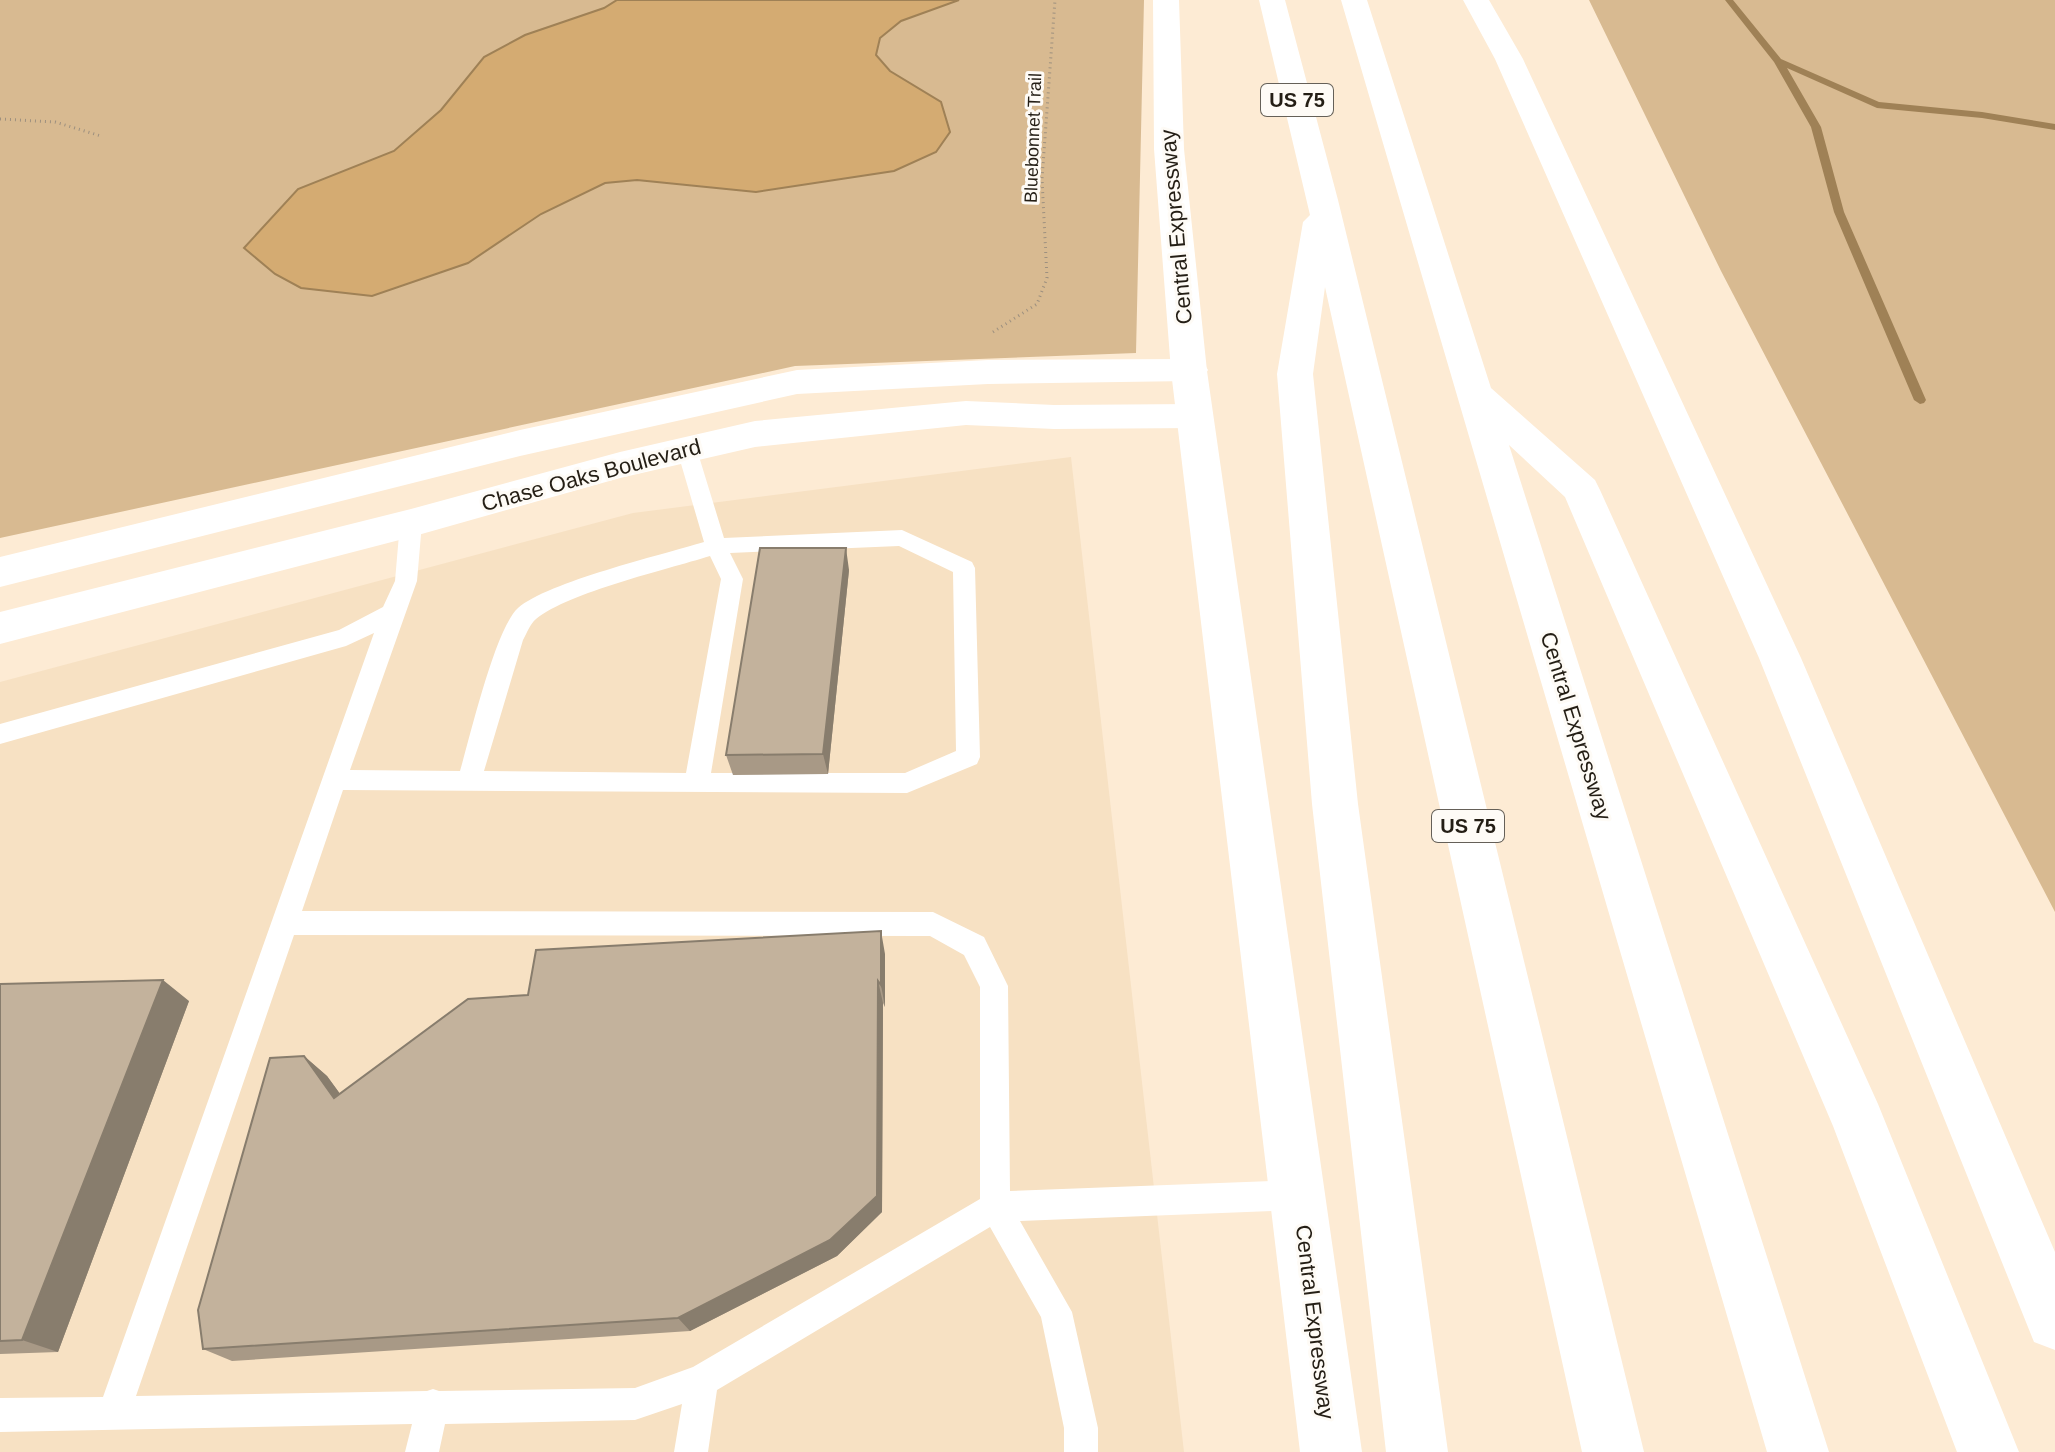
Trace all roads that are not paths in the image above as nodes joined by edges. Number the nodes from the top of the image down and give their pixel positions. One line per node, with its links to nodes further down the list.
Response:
1 (1166, 0): 6 (main road, Central Expressway)
2 (1272, 0): 5 (main road, US 75)
3 (1354, 0): 7 (main road, Central Expressway)
4 (1476, 0): 23 (main road)
5 (1322, 200): 32 (main road); 33 (main road, US 75)
6 (1190, 370): 8 (main road, Central Expressway); 10 (main road, Chase Oaks Boulevard)
7 (1474, 392): 34 (main road, Central Expressway); 35 (main road)
8 (1195, 416): 9 (main road, Chase Oaks Boulevard); 21 (main road, Central Expressway)
9 (687, 450): 11 (main road, Chase Oaks Boulevard); 12 (lane)
10 (408, 472): 11 (main road); 13 (main road, Chase Oaks Boulevard)
11 (411, 523): 14 (lane); 15 (main road, Chase Oaks Boulevard)
12 (716, 546): 18 (lane); 19 (lane); 19 (lane)
13 (0, 572)
14 (392, 613): 16 (lane); 17 (lane)
15 (0, 628)
16 (0, 734)
17 (334, 780): 18 (lane); 20 (lane)
18 (469, 781): 19 (lane)
19 (697, 783)
20 (284, 923): 22 (lane); 26 (lane)
21 (1298, 1195): 22 (lane); 31 (main road, Central Expressway)
22 (995, 1207): 24 (lane); 30 (lane)
23 (2055, 1321)
24 (702, 1380): 25 (lane); 29 (lane)
25 (433, 1405): 26 (lane); 28 (lane)
26 (114, 1413): 27 (lane)
27 (0, 1415)
28 (422, 1452)
29 (691, 1452)
30 (1081, 1452)
31 (1331, 1452)
32 (1417, 1452)
33 (1613, 1452)
34 (1798, 1452)
35 (1988, 1452)

